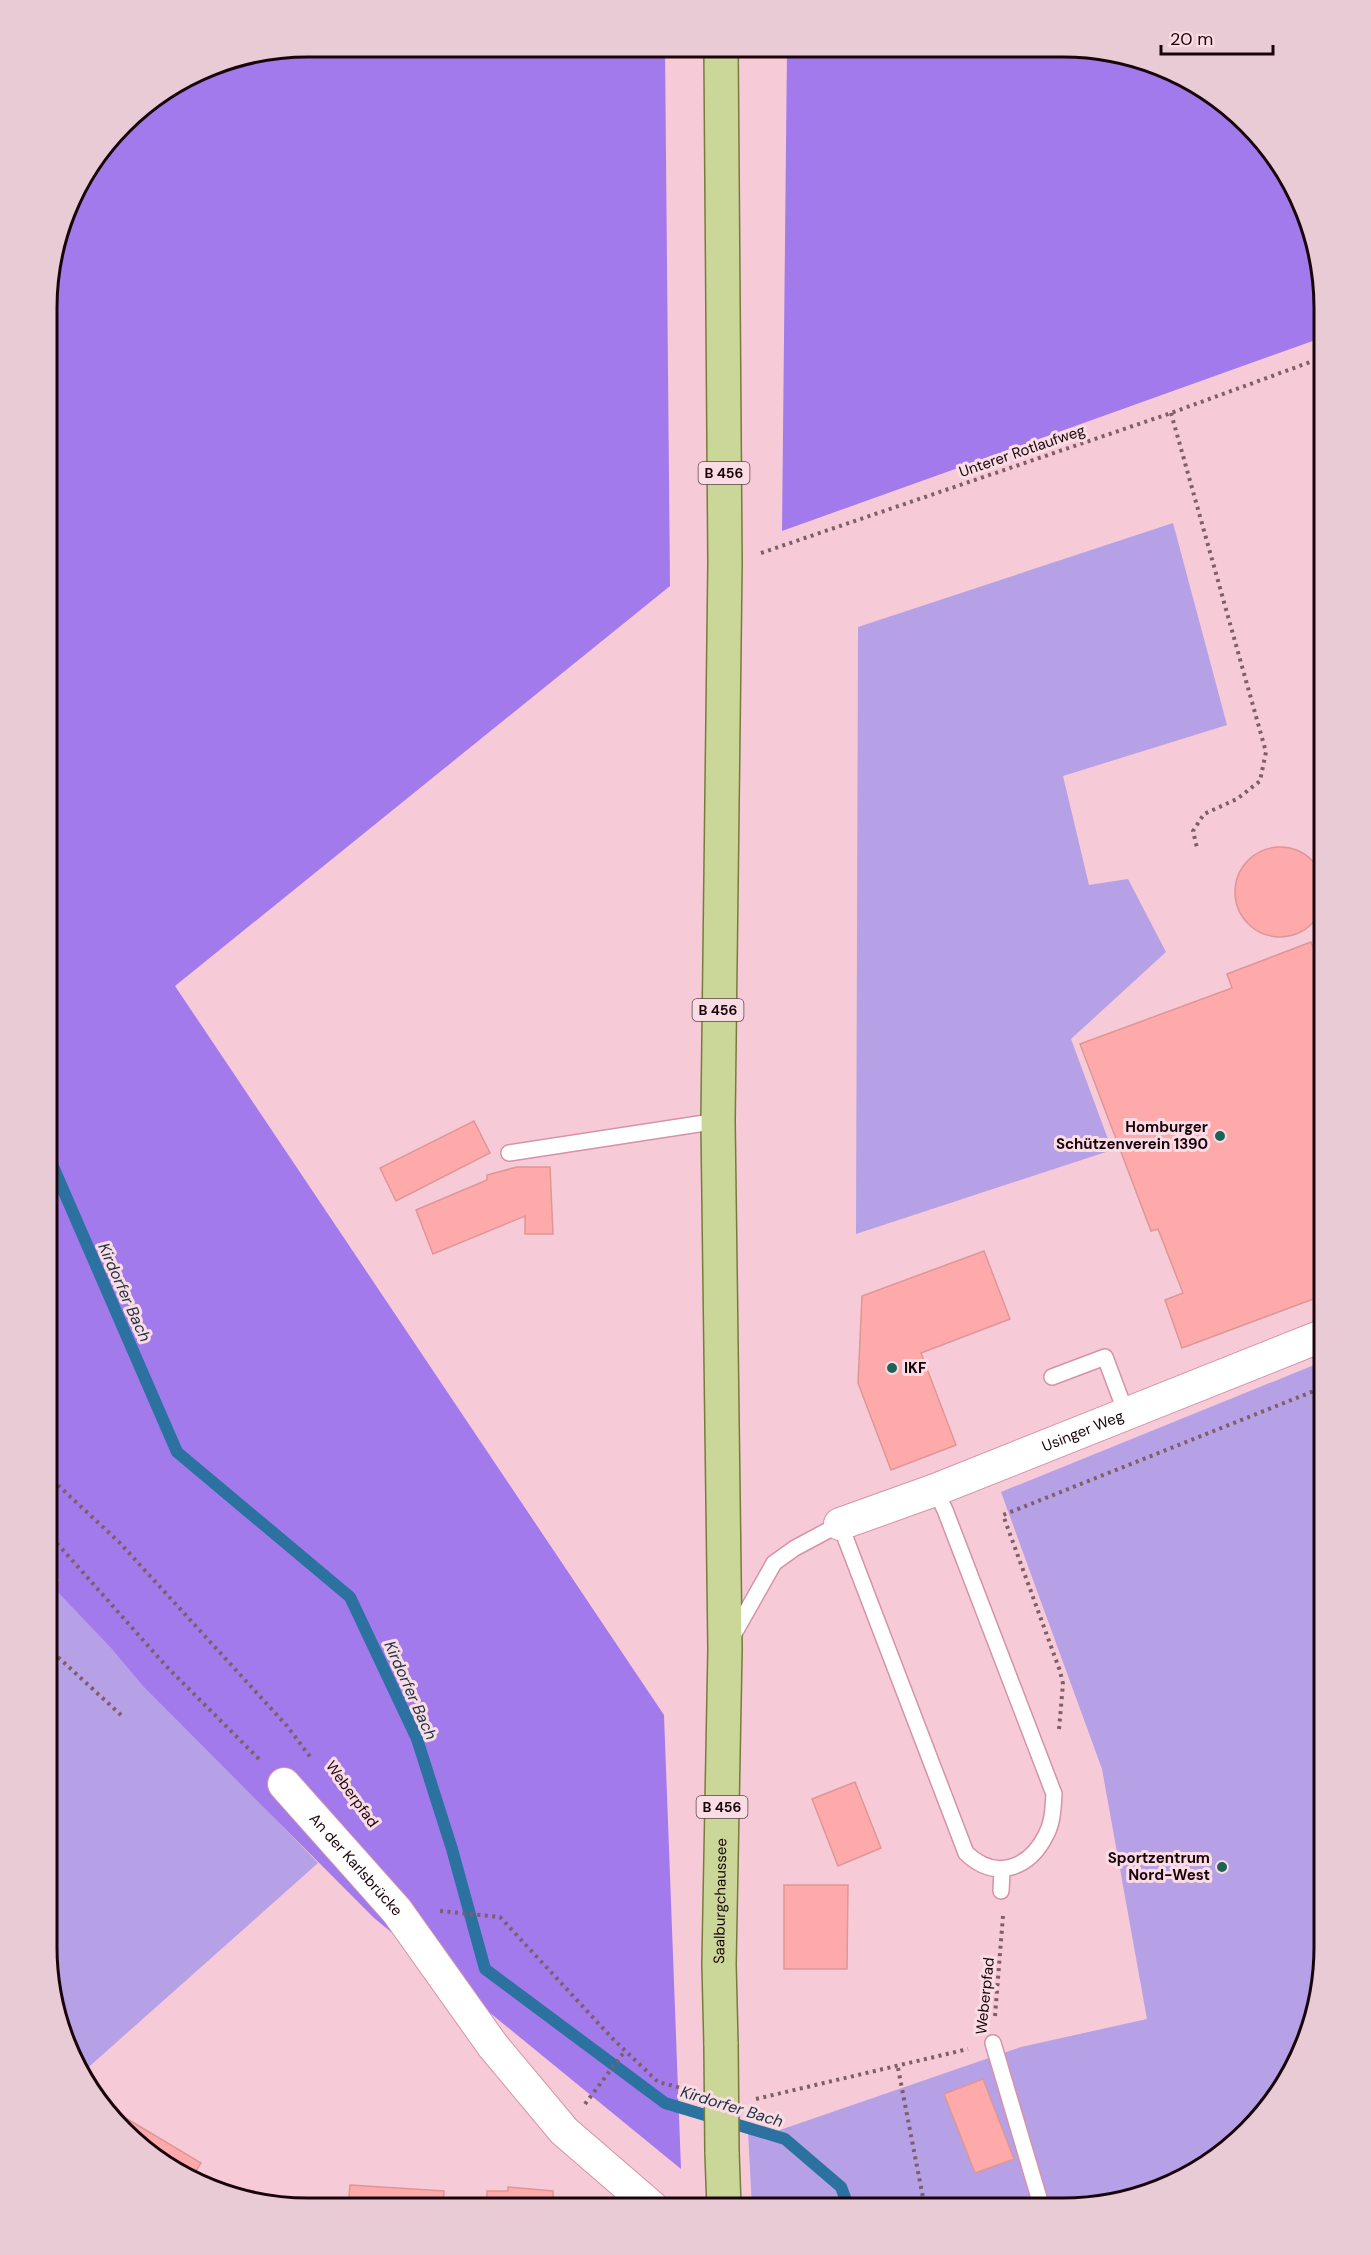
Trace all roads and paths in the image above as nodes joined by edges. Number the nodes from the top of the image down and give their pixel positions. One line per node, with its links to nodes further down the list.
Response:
1 (721, 57): 4 (main road, B 456)
2 (1314, 361): 3 (path, Unterer Rotlaufweg)
3 (1172, 413): 4 (path, Unterer Rotlaufweg); 5 (path)
4 (725, 563): 6 (main road, B 456)
5 (1197, 848)
6 (718, 1121): 7 (lane); 17 (main road, B 456)
7 (509, 1153)
8 (1314, 1339): 11 (street, Usinger Weg)
9 (1052, 1377): 11 (lane)
10 (1314, 1391): 14 (path)
11 (1126, 1413): 13 (street, Usinger Weg)
12 (57, 1484): 20 (path, Weberpfad)
13 (935, 1490): 15 (street, Usinger Weg); 22 (lane)
14 (1003, 1515)
15 (840, 1524): 17 (lane); 22 (lane)
16 (57, 1543): 21 (path)
17 (725, 1649): 32 (main road, Saalburgchaussee / B 456, bridge)
18 (57, 1656): 19 (path)
19 (121, 1715)
20 (315, 1764)
21 (284, 1784): 31 (street, An der Karlsbrücke)
22 (1002, 1871): 23 (lane)
23 (1001, 1891): 25 (path, Weberpfad)
24 (431, 1910): 26 (path)
25 (993, 2043): 27 (path, Weberpfad); 34 (lane)
26 (626, 2051): 28 (path); 29 (path)
27 (898, 2067): 30 (path, Weberpfad); 33 (path)
28 (658, 2082)
29 (600, 2084)
30 (771, 2095)
31 (642, 2198)
32 (724, 2198)
33 (923, 2198)
34 (1039, 2198)

